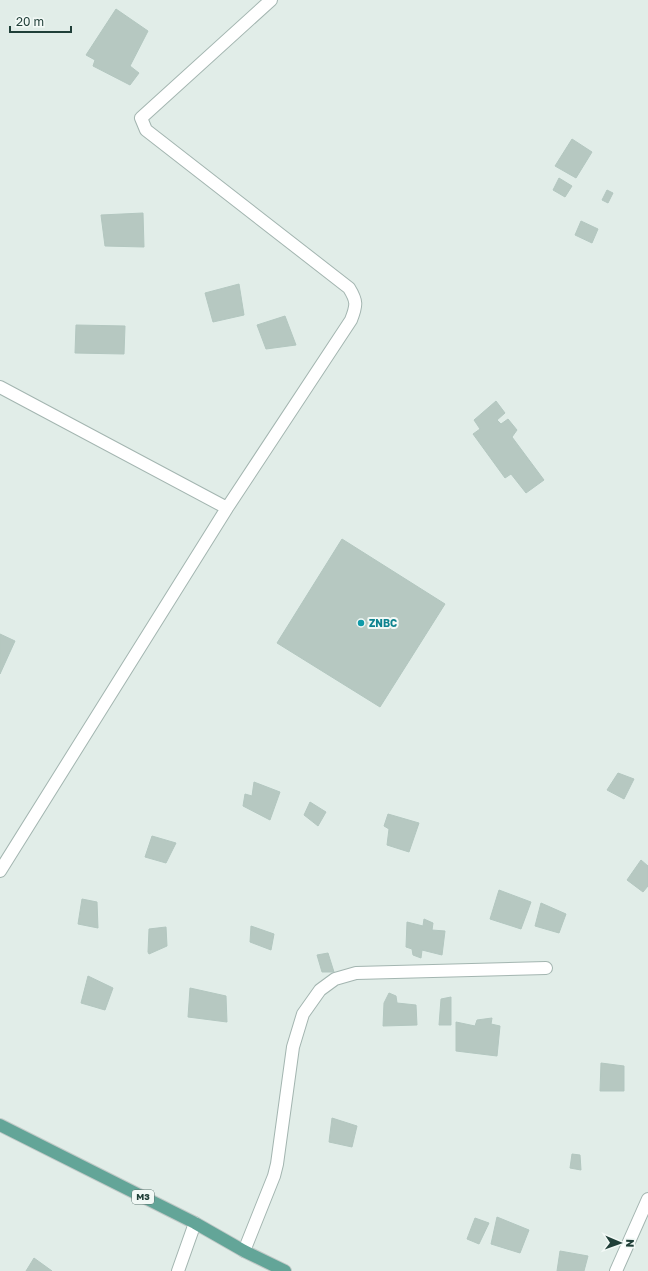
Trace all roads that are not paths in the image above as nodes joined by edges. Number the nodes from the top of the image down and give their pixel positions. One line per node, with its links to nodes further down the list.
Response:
1 (270, 0): 3 (street)
2 (0, 387): 3 (street)
3 (227, 508): 4 (street)
4 (0, 871)
5 (546, 968): 9 (street)
6 (0, 1125): 8 (main road, M3)
7 (648, 1199): 12 (street)
8 (195, 1223): 9 (main road, M3); 10 (street)
9 (244, 1250): 11 (main road, M3)
10 (178, 1271)
11 (285, 1271)
12 (616, 1271)

